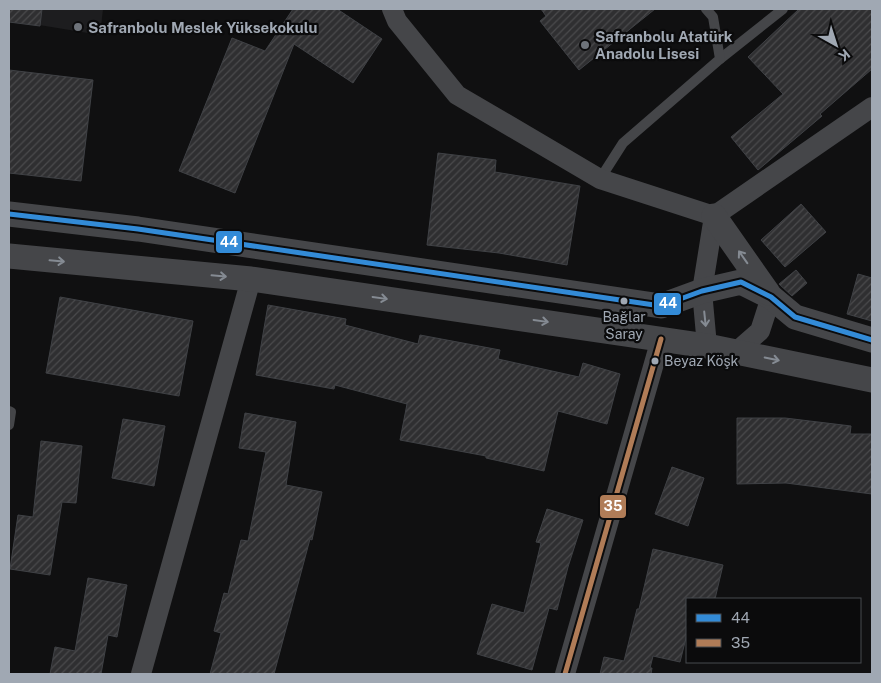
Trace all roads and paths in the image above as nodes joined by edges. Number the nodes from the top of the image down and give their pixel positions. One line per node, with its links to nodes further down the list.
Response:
1 (392, 9): 6 (street)
2 (706, 9): 4 (lane)
3 (783, 9): 4 (lane)
4 (720, 59): 6 (lane)
5 (872, 107): 8 (street)
6 (600, 179): 8 (street)
7 (9, 214): 11 (street)
8 (714, 216): 11 (street); 12 (street, one-way to 8)
9 (9, 256): 10 (street, one-way to 10)
10 (251, 279): 13 (street, one-way to 13); 20 (street)
11 (702, 291): 12 (street); 15 (street, one-way to 15)
12 (771, 297): 14 (street); 16 (street)
13 (661, 339): 15 (street); 21 (street)
14 (872, 340)
15 (708, 346): 16 (street)
16 (736, 352): 17 (street, one-way to 17)
17 (872, 380)
18 (9, 411): 19 (lane)
19 (9, 425)
20 (141, 674)
21 (565, 674)

